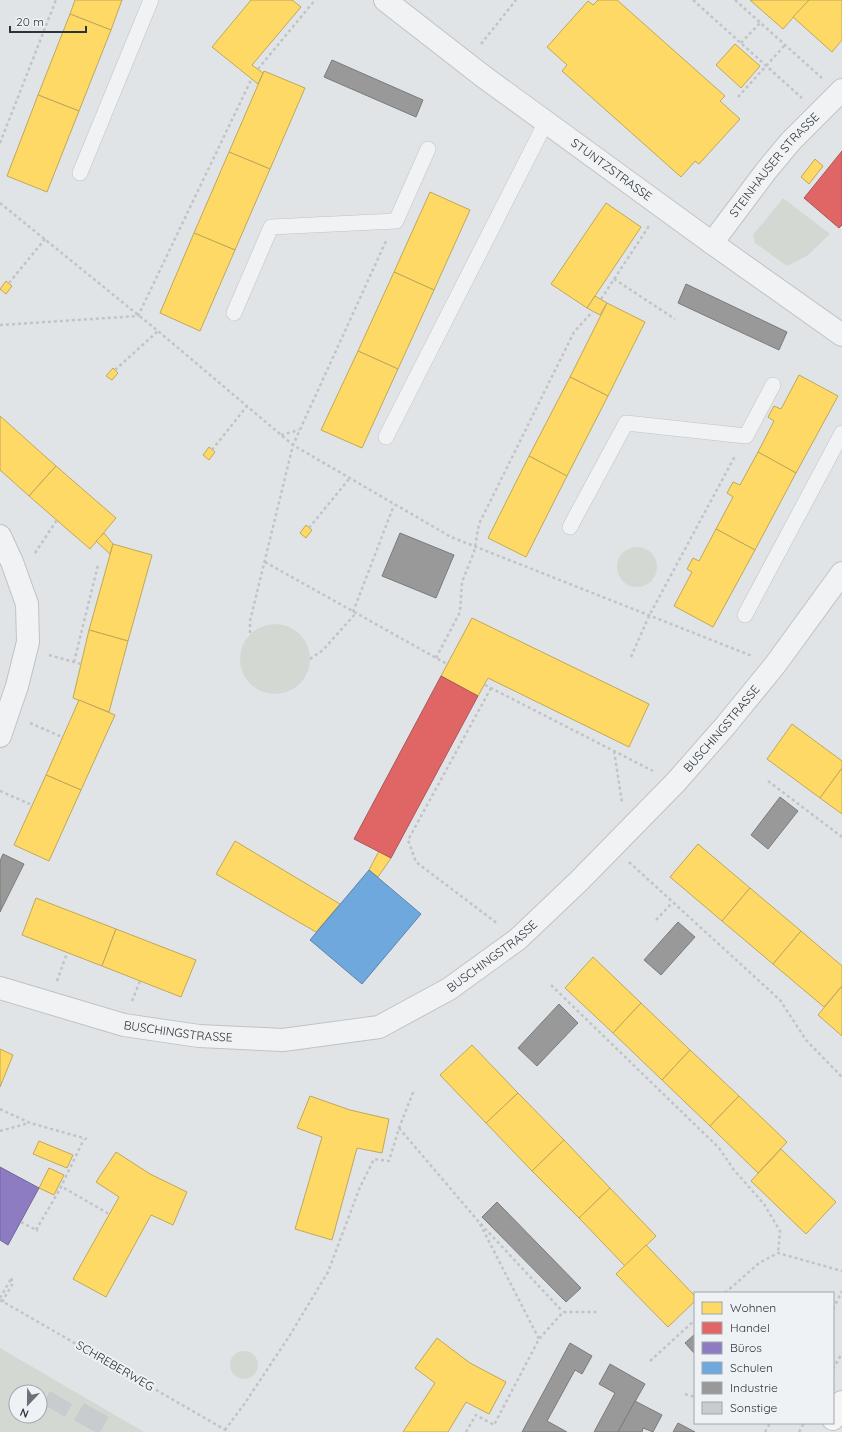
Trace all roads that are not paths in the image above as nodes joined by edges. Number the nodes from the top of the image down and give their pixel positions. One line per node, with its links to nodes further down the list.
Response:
1 (151, 0): 6 (lane)
2 (385, 0): 4 (street, STUNTZSTRASSE)
3 (834, 86): 7 (street, STEINHAUSER STRASSE)
4 (546, 122): 7 (street, STUNTZSTRASSE); 12 (lane)
5 (428, 149): 8 (lane)
6 (80, 172)
7 (712, 243): 9 (street, STUNTZSTRASSE)
8 (234, 313)
9 (842, 336)
10 (773, 385): 13 (lane)
11 (842, 433): 16 (lane)
12 (386, 437)
13 (570, 526)
14 (0, 536): 17 (street)
15 (842, 573): 18 (street, BUSCHINGSTRASSE)
16 (745, 615)
17 (0, 736)
18 (0, 988)
19 (842, 1402): 20 (main road)
20 (834, 1417)

